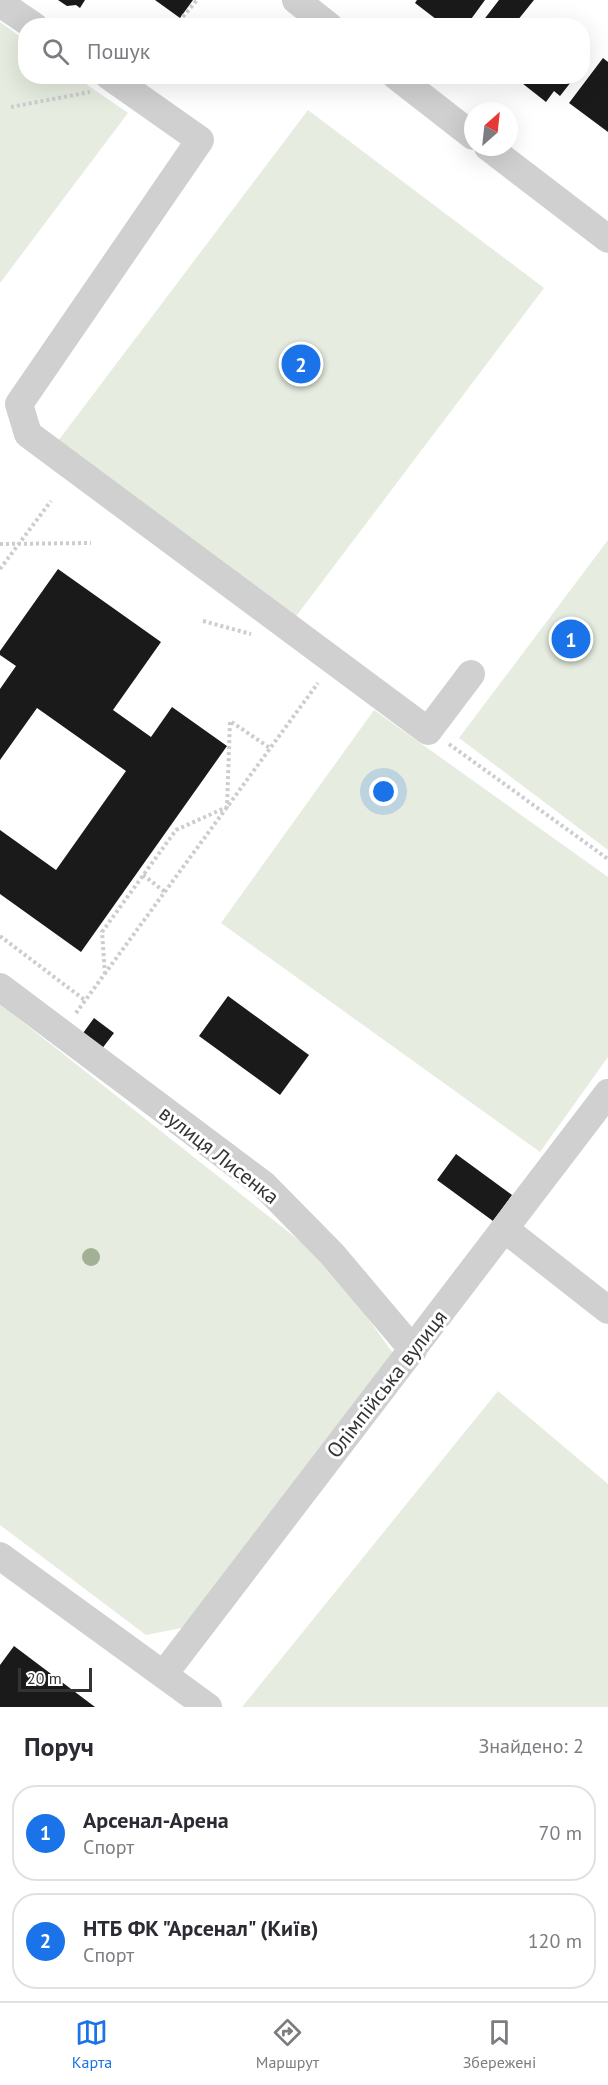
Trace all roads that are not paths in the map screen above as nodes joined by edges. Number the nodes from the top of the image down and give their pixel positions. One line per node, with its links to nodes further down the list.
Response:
1 (296, 0): 4 (street)
2 (0, 3): 3 (street)
3 (22, 18)
4 (319, 18)
5 (120, 84): 10 (street)
6 (406, 84): 7 (street)
7 (464, 129)
8 (500, 156): 9 (street)
9 (608, 239)
10 (471, 674)
11 (0, 987): 15 (street, вулиця Лисенка)
12 (608, 1093): 13 (street, Олімпійська вулиця)
13 (506, 1230): 14 (street); 15 (street, Олімпійська вулиця)
14 (608, 1310)
15 (413, 1350): 17 (street, Олімпійська вулиця)
16 (0, 1556): 17 (street)
17 (164, 1674): 18 (street)
18 (208, 1707)

